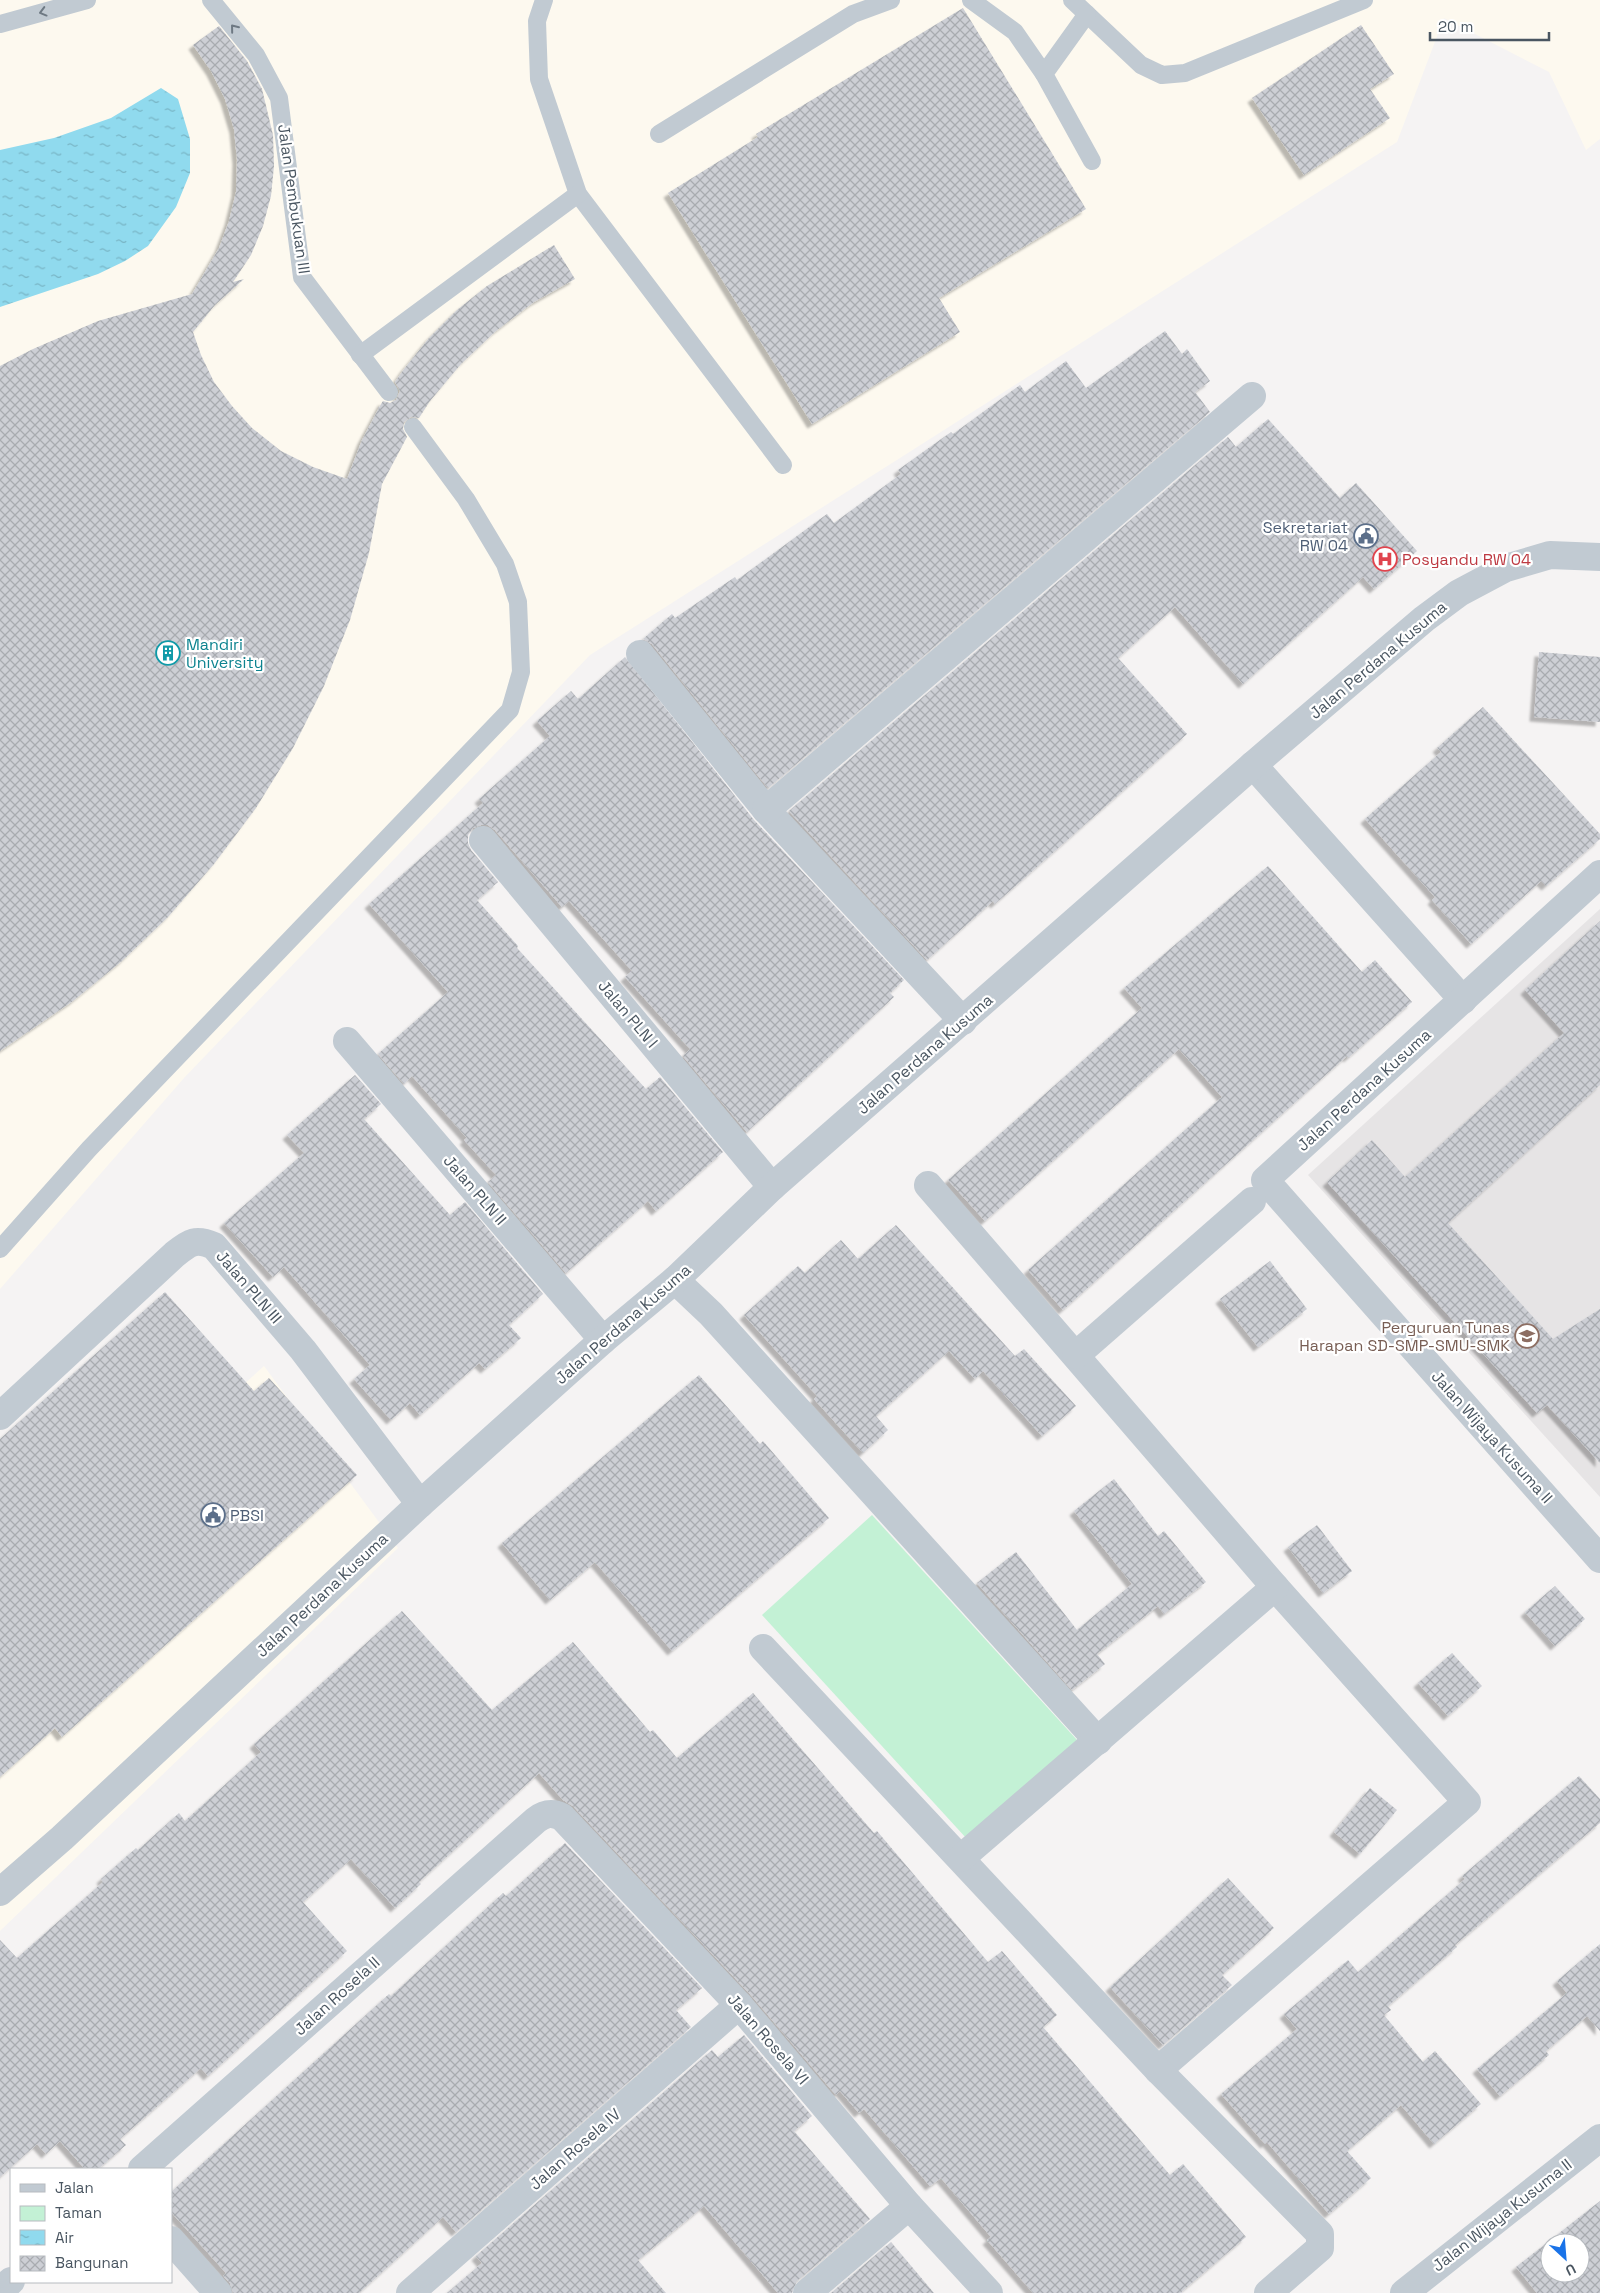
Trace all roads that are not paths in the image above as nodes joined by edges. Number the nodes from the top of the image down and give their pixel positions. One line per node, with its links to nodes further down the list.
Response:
1 (87, 0): 9 (lane, one-way to 9)
2 (211, 0): 14 (lane, Jalan Pembukuan III, one-way to 2)
3 (544, 0): 13 (lane)
4 (891, 0): 11 (lane)
5 (971, 0): 10 (lane)
6 (1072, 0): 8 (lane)
7 (1364, 0): 8 (lane)
8 (1087, 14): 10 (lane)
9 (0, 24)
10 (1044, 74): 12 (lane)
11 (659, 134)
12 (1092, 161)
13 (578, 194): 14 (lane); 18 (lane)
14 (360, 355): 15 (lane, Jalan Pembukuan III)
15 (389, 392)
16 (1252, 396): 22 (street)
17 (413, 427): 31 (lane)
18 (783, 465)
19 (1600, 557): 21 (street, Jalan Perdana Kusuma)
20 (640, 654): 22 (street)
21 (1253, 765): 25 (street); 26 (street, Jalan Perdana Kusuma)
22 (766, 810): 26 (street)
23 (484, 840): 29 (street, Jalan PLN I)
24 (1600, 874): 25 (street, Jalan Perdana Kusuma)
25 (1463, 1000): 30 (street, Jalan Perdana Kusuma)
26 (963, 1021): 29 (street, Jalan Perdana Kusuma)
27 (347, 1042): 33 (street, Jalan PLN II)
28 (928, 1185): 34 (street)
29 (772, 1187): 32 (street, Jalan Perdana Kusuma)
30 (1258, 1191): 34 (street, Jalan Perdana Kusuma); 37 (street, Jalan Wijaya Kusuma II)
31 (0, 1249)
32 (675, 1280): 33 (street, Jalan Perdana Kusuma); 40 (street)
33 (602, 1340): 36 (street, Jalan Perdana Kusuma)
34 (1076, 1355): 38 (street)
35 (0, 1416): 36 (street, Jalan PLN III)
36 (420, 1504): 43 (street, Jalan Perdana Kusuma)
37 (1600, 1559)
38 (1275, 1587): 40 (street); 45 (street)
39 (763, 1648): 42 (street)
40 (1098, 1741): 42 (street)
41 (532, 1823): 44 (street, Jalan Rosela VI); 47 (street, Jalan Rosela II)
42 (961, 1858): 45 (street)
43 (0, 1892)
44 (739, 2005): 48 (street, Jalan Rosela VI); 53 (street, Jalan Rosela IV)
45 (1158, 2070): 56 (street)
46 (1600, 2138): 57 (street, Jalan Wijaya Kusuma II)
47 (143, 2168)
48 (909, 2206): 54 (street); 55 (street, Jalan Rosela VI)
49 (172, 2241): 52 (street)
50 (10, 2282): 51 (street)
51 (0, 2291)
52 (218, 2293)
53 (410, 2293)
54 (807, 2293)
55 (989, 2293)
56 (1268, 2293)
57 (1404, 2293)

